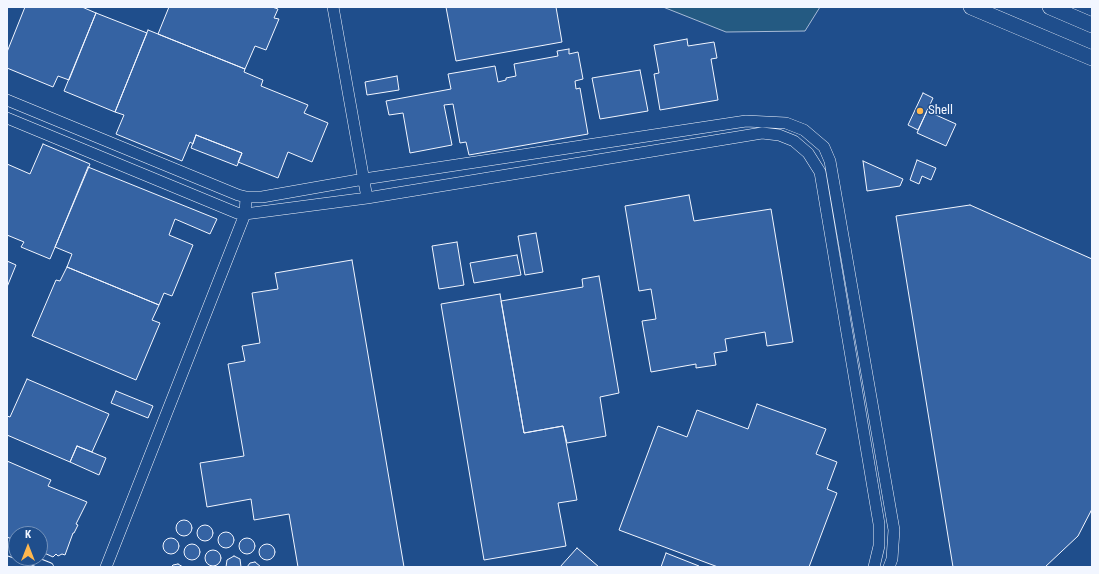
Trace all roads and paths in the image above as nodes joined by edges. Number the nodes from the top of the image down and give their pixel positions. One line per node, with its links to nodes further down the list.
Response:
1 (333, 7): 8 (street)
2 (972, 7): 5 (highway)
3 (1050, 7): 4 (highway)
4 (1092, 25)
5 (1092, 58)
6 (7, 100): 9 (street)
7 (7, 118): 11 (street)
8 (364, 179): 9 (street); 10 (street); 14 (street)
9 (246, 197): 11 (street)
10 (367, 198): 11 (street); 13 (street)
11 (245, 214): 12 (street)
12 (106, 567)
13 (874, 567)
14 (889, 567)

